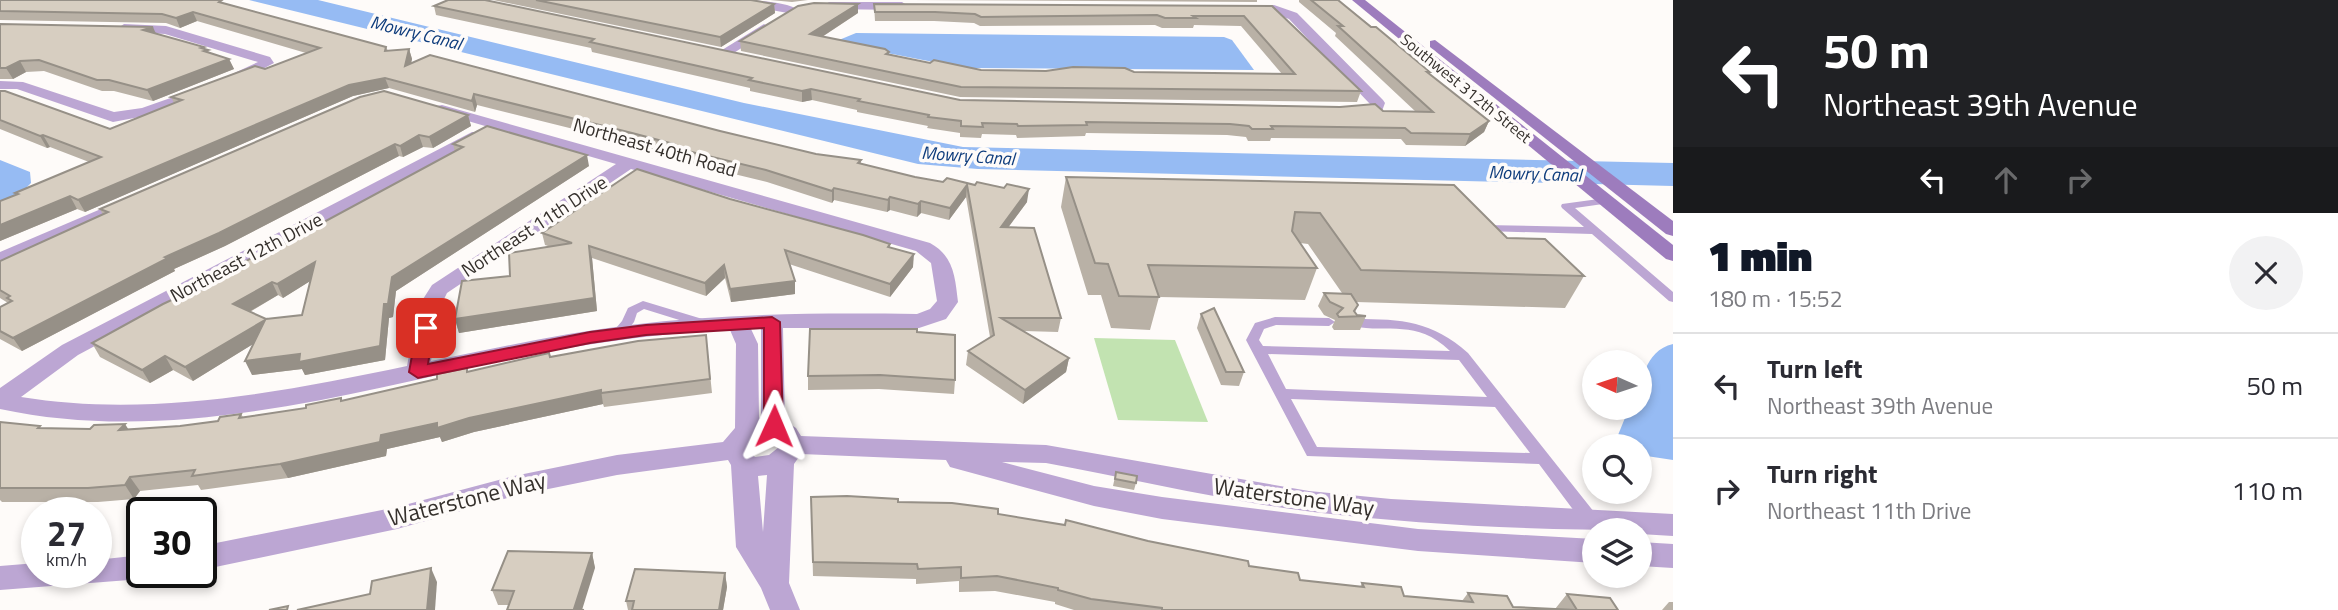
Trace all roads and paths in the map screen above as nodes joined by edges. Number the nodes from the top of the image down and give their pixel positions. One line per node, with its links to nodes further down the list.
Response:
1 (734, 0): 5 (street)
2 (1358, 0): 17 (main road, Southwest 312th Street)
3 (1378, 0): 19 (main road, Southwest 312th Street)
4 (909, 6): 5 (street)
5 (803, 7): 9 (street)
6 (1241, 8): 13 (street)
7 (109, 28): 11 (street)
8 (702, 51): 9 (street)
9 (721, 55): 10 (street)
10 (748, 61)
11 (0, 85)
12 (424, 104): 14 (street, Northeast 40th Road)
13 (1336, 110)
14 (498, 124): 15 (street, Northeast 40th Road); 32 (street, Northeast 12th Drive)
15 (631, 162): 24 (street, Northeast 40th Road); 30 (street, Northeast 11th Drive)
16 (149, 194): 22 (street)
17 (1600, 197): 20 (lane); 21 (main road, Southwest 312th Street)
18 (1467, 228): 20 (lane)
19 (1673, 230)
20 (1595, 231): 23 (lane)
21 (1673, 256)
22 (0, 259)
23 (1673, 298)
24 (772, 322): 26 (street); 34 (street)
25 (1329, 322): 28 (lane)
26 (738, 323): 30 (street); 35 (street)
27 (1356, 323): 29 (lane)
28 (1259, 349): 29 (lane); 31 (lane)
29 (1463, 356): 33 (lane)
30 (418, 372): 32 (street)
31 (1283, 394): 33 (lane); 38 (lane)
32 (0, 400)
33 (1499, 402): 38 (lane)
34 (774, 426): 35 (street); 37 (street)
35 (742, 448): 37 (street); 44 (street, Waterstone Way); 49 (street)
36 (916, 449): 37 (street, Waterstone Way); 40 (street, Waterstone Way); 43 (street, Waterstone Way)
37 (786, 453): 49 (street)
38 (1541, 459): 39 (lane)
39 (1589, 518)
40 (1582, 521)
41 (1652, 524): 42 (street, Waterstone Way)
42 (1673, 525)
43 (1582, 550)
44 (217, 555)
45 (1652, 555): 46 (street)
46 (1673, 556)
47 (21, 577): 48 (street)
48 (0, 578)
49 (774, 583): 50 (street)
50 (785, 610)

